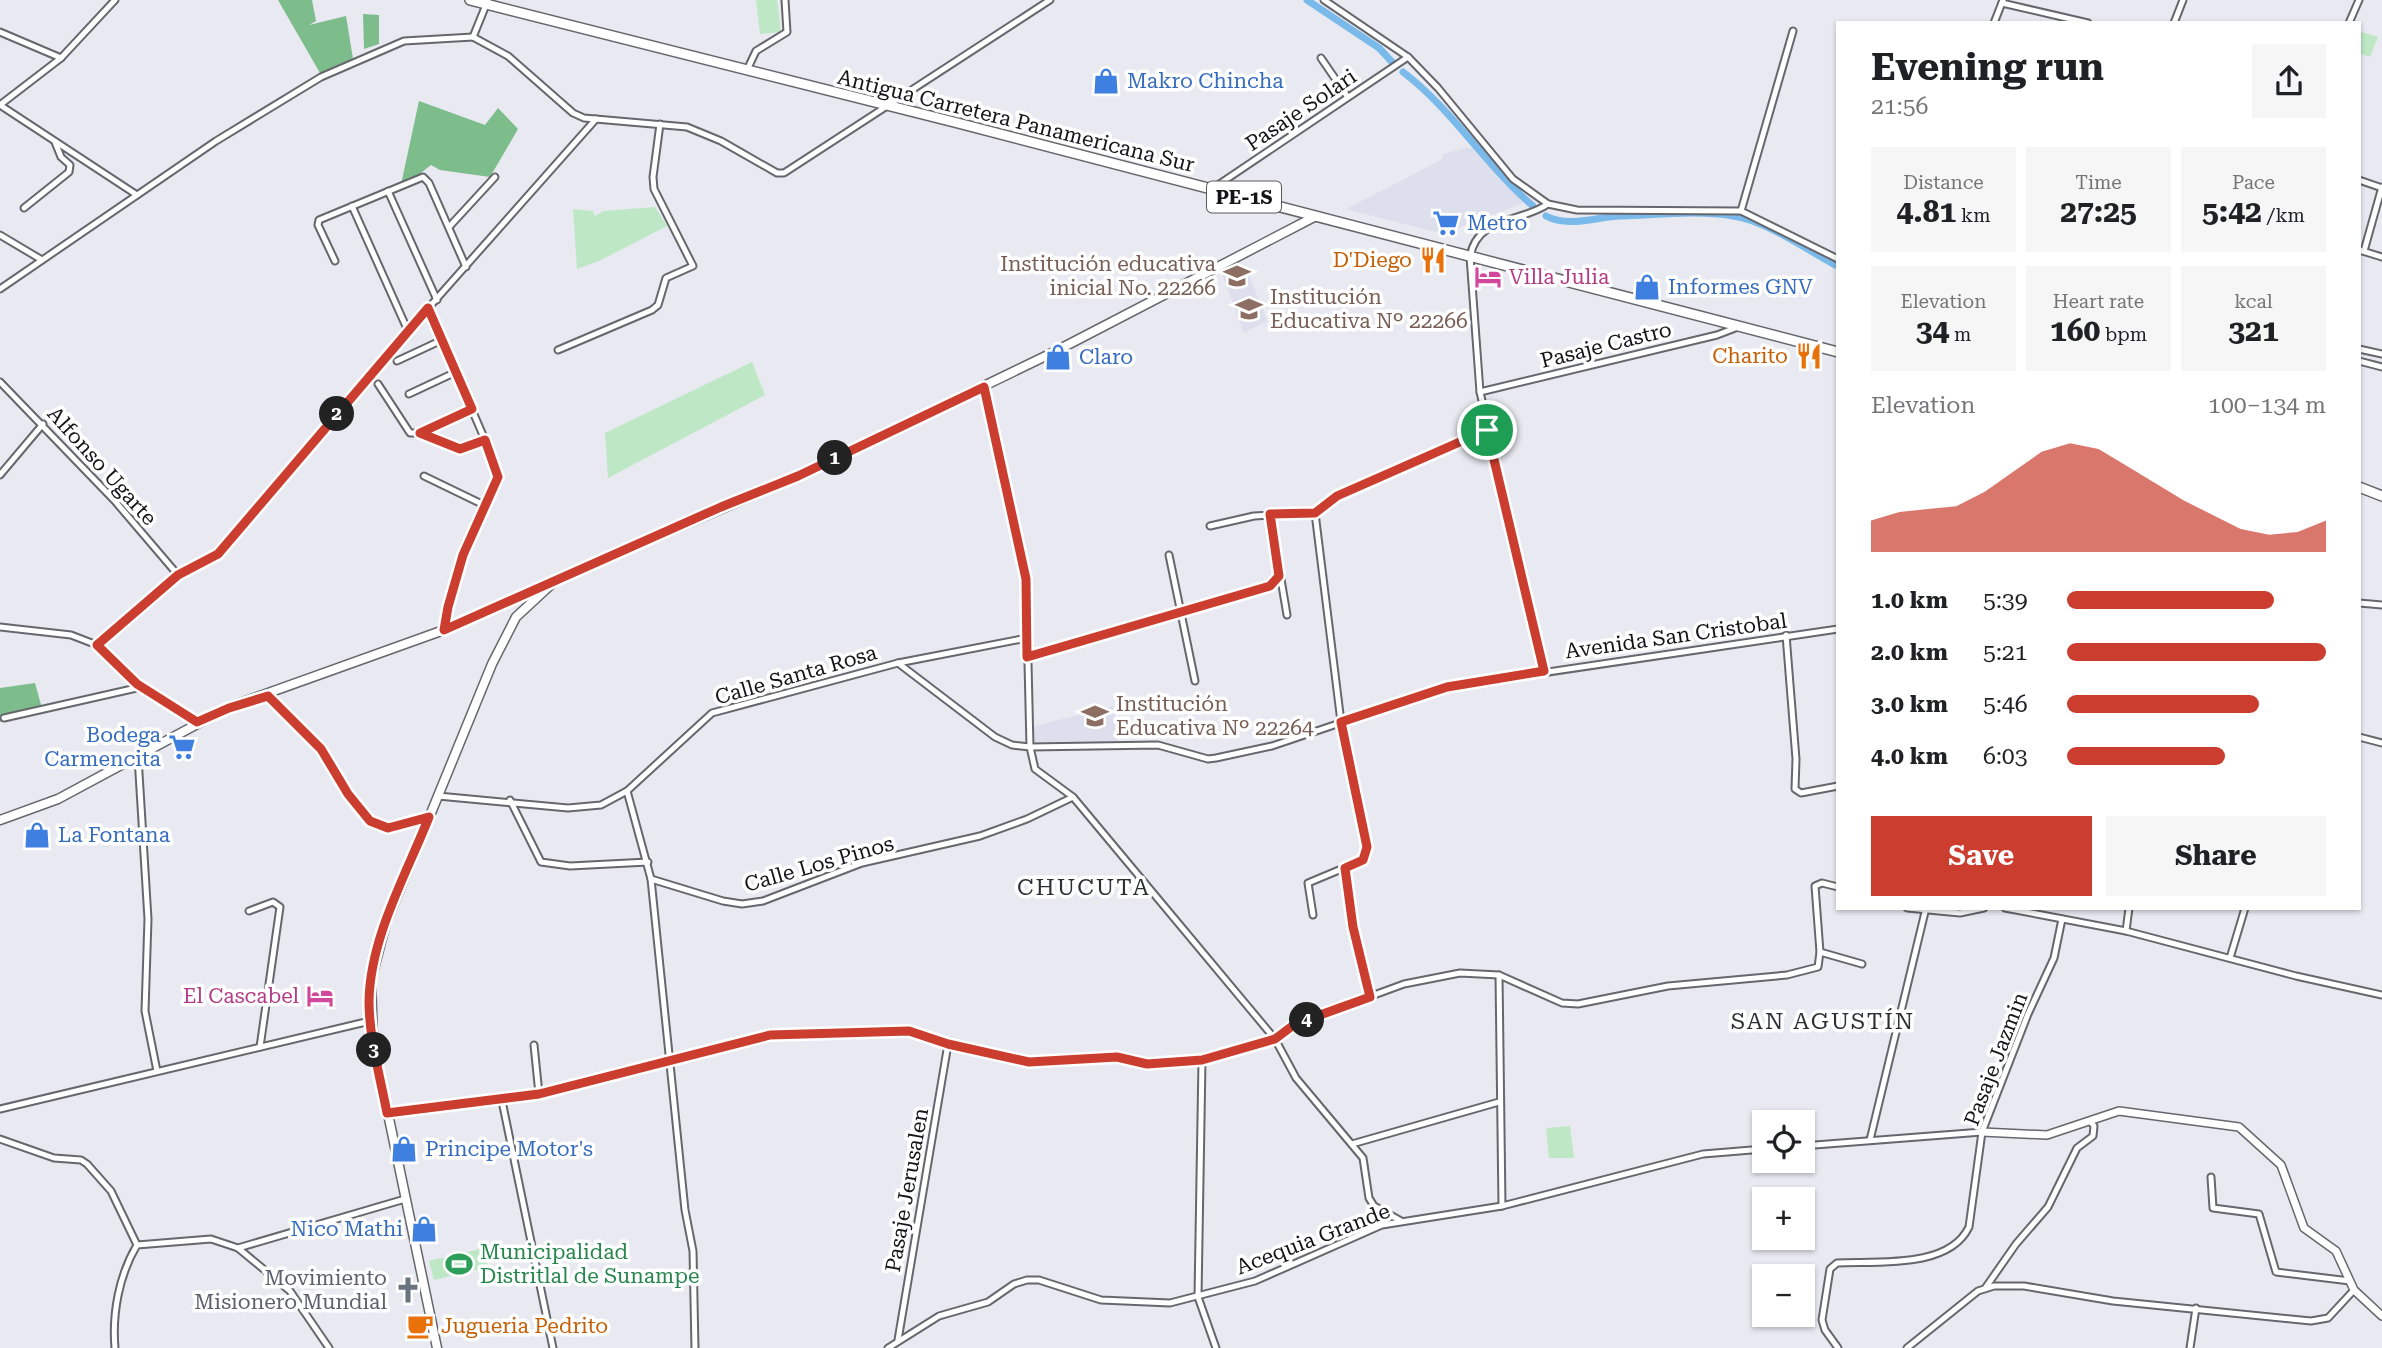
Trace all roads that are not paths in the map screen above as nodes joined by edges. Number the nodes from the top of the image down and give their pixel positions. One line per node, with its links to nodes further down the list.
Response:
1 (116, 0): 19 (street)
2 (470, 0): 9 (highway, Antigua Carretera Panamericana Sur / PE-1S)
3 (785, 0): 21 (street)
4 (1050, 0): 10 (street)
5 (1324, 0): 18 (street)
6 (2182, 0): 13 (street)
7 (2359, 0): 14 (street)
8 (2002, 1): 11 (street); 12 (street)
9 (488, 2): 17 (street); 21 (highway, Antigua Carretera Panamericana Sur / PE-1S)
10 (1037, 3): 24 (street)
11 (1995, 21)
12 (2080, 21)
13 (2175, 21)
14 (2349, 21)
15 (1793, 31): 37 (street)
16 (0, 32): 19 (street)
17 (473, 37): 25 (street); 33 (street)
18 (1408, 57): 22 (street, Pasaje Solari); 34 (street)
19 (61, 58): 23 (street)
20 (1321, 58): 22 (street)
21 (747, 70): 24 (highway, Antigua Carretera Panamericana Sur / PE-1S)
22 (1347, 96): 31 (street, Pasaje Solari)
23 (0, 105): 27 (street)
24 (884, 106): 26 (street); 31 (highway, Antigua Carretera Panamericana Sur / PE-1S)
25 (596, 119): 26 (street); 47 (street)
26 (660, 124): 55 (street)
27 (55, 142): 33 (street); 36 (street)
28 (495, 177): 39 (street)
29 (2361, 181): 30 (street)
30 (2382, 187): 41 (street)
31 (1212, 189): 38 (highway, Antigua Carretera Panamericana Sur / PE-1S)
32 (388, 191): 35 (street); 39 (street); 49 (street)
33 (137, 195): 45 (street)
34 (1548, 204): 37 (street); 42 (street)
35 (352, 206): 46 (street); 52 (street)
36 (24, 208)
37 (1741, 211): 44 (street)
38 (1316, 216): 42 (highway, Antigua Carretera Panamericana Sur / PE-1S); 64 (main road)
39 (449, 227): 47 (street)
40 (0, 235): 45 (street)
41 (2361, 251): 43 (street)
42 (1470, 257): 51 (highway, Antigua Carretera Panamericana Sur / PE-1S); 65 (street)
43 (2382, 257)
44 (1836, 258)
45 (42, 260): 48 (street)
46 (335, 261)
47 (466, 267): 49 (street)
48 (0, 289)
49 (436, 300): 50 (street)
50 (428, 308): 52 (street); 53 (street)
51 (1738, 326): 56 (highway, Antigua Carretera Panamericana Sur / PE-1S); 65 (street, Pasaje Castro)
52 (408, 331): 81 (street)
53 (442, 340): 58 (street); 61 (street)
54 (2361, 349): 57 (street)
55 (558, 351)
56 (1836, 351)
57 (2382, 354)
58 (397, 361)
59 (2361, 362): 60 (street)
60 (2382, 367)
61 (456, 372): 66 (street); 67 (street)
62 (0, 382): 68 (street, Alfonso Ugarte)
63 (378, 384): 70 (street)
64 (984, 387): 83 (main road); 94 (street)
65 (1480, 393): 69 (street)
66 (409, 394)
67 (472, 409): 70 (street); 71 (street)
68 (43, 424): 72 (street); 81 (street, Alfonso Ugarte)
69 (1487, 430): 77 (street); 98 (street)
70 (420, 433): 71 (street)
71 (485, 440): 76 (street)
72 (0, 475)
73 (424, 477): 76 (street)
74 (2361, 488): 75 (highway)
75 (2382, 496)
76 (486, 506): 92 (street)
77 (1315, 513): 78 (street); 104 (street)
78 (1270, 514): 79 (street); 82 (street)
79 (1210, 526)
80 (1169, 555): 87 (street)
81 (178, 575): 95 (street)
82 (1279, 576): 87 (street); 88 (street)
83 (556, 580): 85 (main road); 89 (main road)
84 (2361, 603): 86 (street)
85 (500, 605): 89 (main road); 92 (main road)
86 (2382, 605)
87 (1181, 611): 96 (street); 99 (street)
88 (1287, 615)
89 (513, 622): 111 (main road)
90 (0, 627): 95 (street)
91 (1836, 629): 93 (street, Avenida San Cristobal)
92 (444, 630): 101 (main road)
93 (1786, 635): 98 (street, Avenida San Cristobal); 109 (street)
94 (1027, 638): 96 (street); 97 (street, Calle Santa Rosa)
95 (97, 645): 100 (street)
96 (1027, 657): 107 (street)
97 (898, 663): 107 (street, Avenida San Cristobal); 110 (street, Calle Santa Rosa)
98 (1544, 671): 104 (street, Avenida San Cristobal)
99 (1195, 681)
100 (141, 687): 102 (street); 103 (street)
101 (268, 696): 103 (main road); 114 (street)
102 (4, 718)
103 (197, 722): 108 (main road)
104 (1341, 722): 107 (street, Avenida San Cristobal); 117 (street)
105 (2361, 738): 106 (street)
106 (2382, 743)
107 (1030, 747): 112 (street)
108 (138, 757): 115 (main road); 143 (street)
109 (1836, 786)
110 (627, 791): 113 (street, Calle Santa Rosa); 116 (street)
111 (438, 796): 113 (street, Calle Santa Rosa); 114 (main road)
112 (1073, 797): 118 (street, Calle Los Pinos); 137 (street)
113 (510, 800): 116 (street)
114 (429, 817): 136 (main road)
115 (0, 820)
116 (648, 862): 118 (street)
117 (1345, 868): 127 (street); 135 (street)
118 (651, 878): 142 (street)
119 (1836, 886): 130 (street)
120 (1916, 910): 126 (street)
121 (1974, 910): 126 (street)
122 (2015, 910): 128 (street)
123 (2129, 910): 129 (street)
124 (2244, 910): 131 (street)
125 (249, 911): 140 (street)
126 (1925, 912): 152 (street)
127 (1313, 915)
128 (2062, 919): 129 (street); 150 (street, Pasaje Jazmin)
129 (2126, 931): 131 (street)
130 (1820, 952): 132 (street); 133 (street)
131 (2230, 958): 134 (street)
132 (1862, 964)
133 (1499, 975): 135 (street); 146 (street)
134 (2382, 995)
135 (1370, 997): 137 (street)
136 (370, 1021): 140 (street); 148 (main road)
137 (1275, 1039): 141 (street); 153 (street)
138 (948, 1044): 141 (street); 142 (street); 168 (street, Pasaje Jerusalen)
139 (534, 1045): 144 (street)
140 (260, 1047): 143 (street)
141 (1202, 1060): 165 (street)
142 (669, 1062): 144 (street); 173 (street)
143 (157, 1071): 147 (street)
144 (539, 1094): 145 (street)
145 (502, 1101): 148 (street); 172 (street)
146 (1499, 1102): 153 (street); 158 (street)
147 (0, 1109)
148 (387, 1113): 157 (main road)
149 (2090, 1121): 150 (street); 162 (street); 163 (street)
150 (1982, 1132): 152 (street); 176 (street, Pasaje Jazmin)
151 (0, 1139): 160 (street)
152 (1870, 1140): 154 (street)
153 (1352, 1144): 159 (street)
154 (1815, 1145)
155 (1752, 1150): 158 (street, Acequia Grande)
156 (2211, 1177): 162 (street)
157 (405, 1199): 161 (street); 171 (main road)
158 (1502, 1206): 159 (street, Acequia Grande)
159 (1401, 1222): 165 (street, Acequia Grande)
160 (137, 1245): 161 (street); 169 (street)
161 (238, 1248): 170 (street)
162 (2350, 1282): 164 (street)
163 (1986, 1287): 166 (street); 177 (street)
164 (2354, 1290): 166 (street); 167 (street)
165 (1198, 1297): 168 (street, Acequia Grande); 175 (street)
166 (2196, 1308): 178 (street)
167 (2382, 1315)
168 (898, 1340): 174 (street, Acequia Grande)
169 (115, 1348)
170 (329, 1348)
171 (437, 1348)
172 (553, 1348)
173 (695, 1348)
174 (888, 1348)
175 (1216, 1348)
176 (1838, 1348)
177 (1907, 1348)
178 (2190, 1348)

